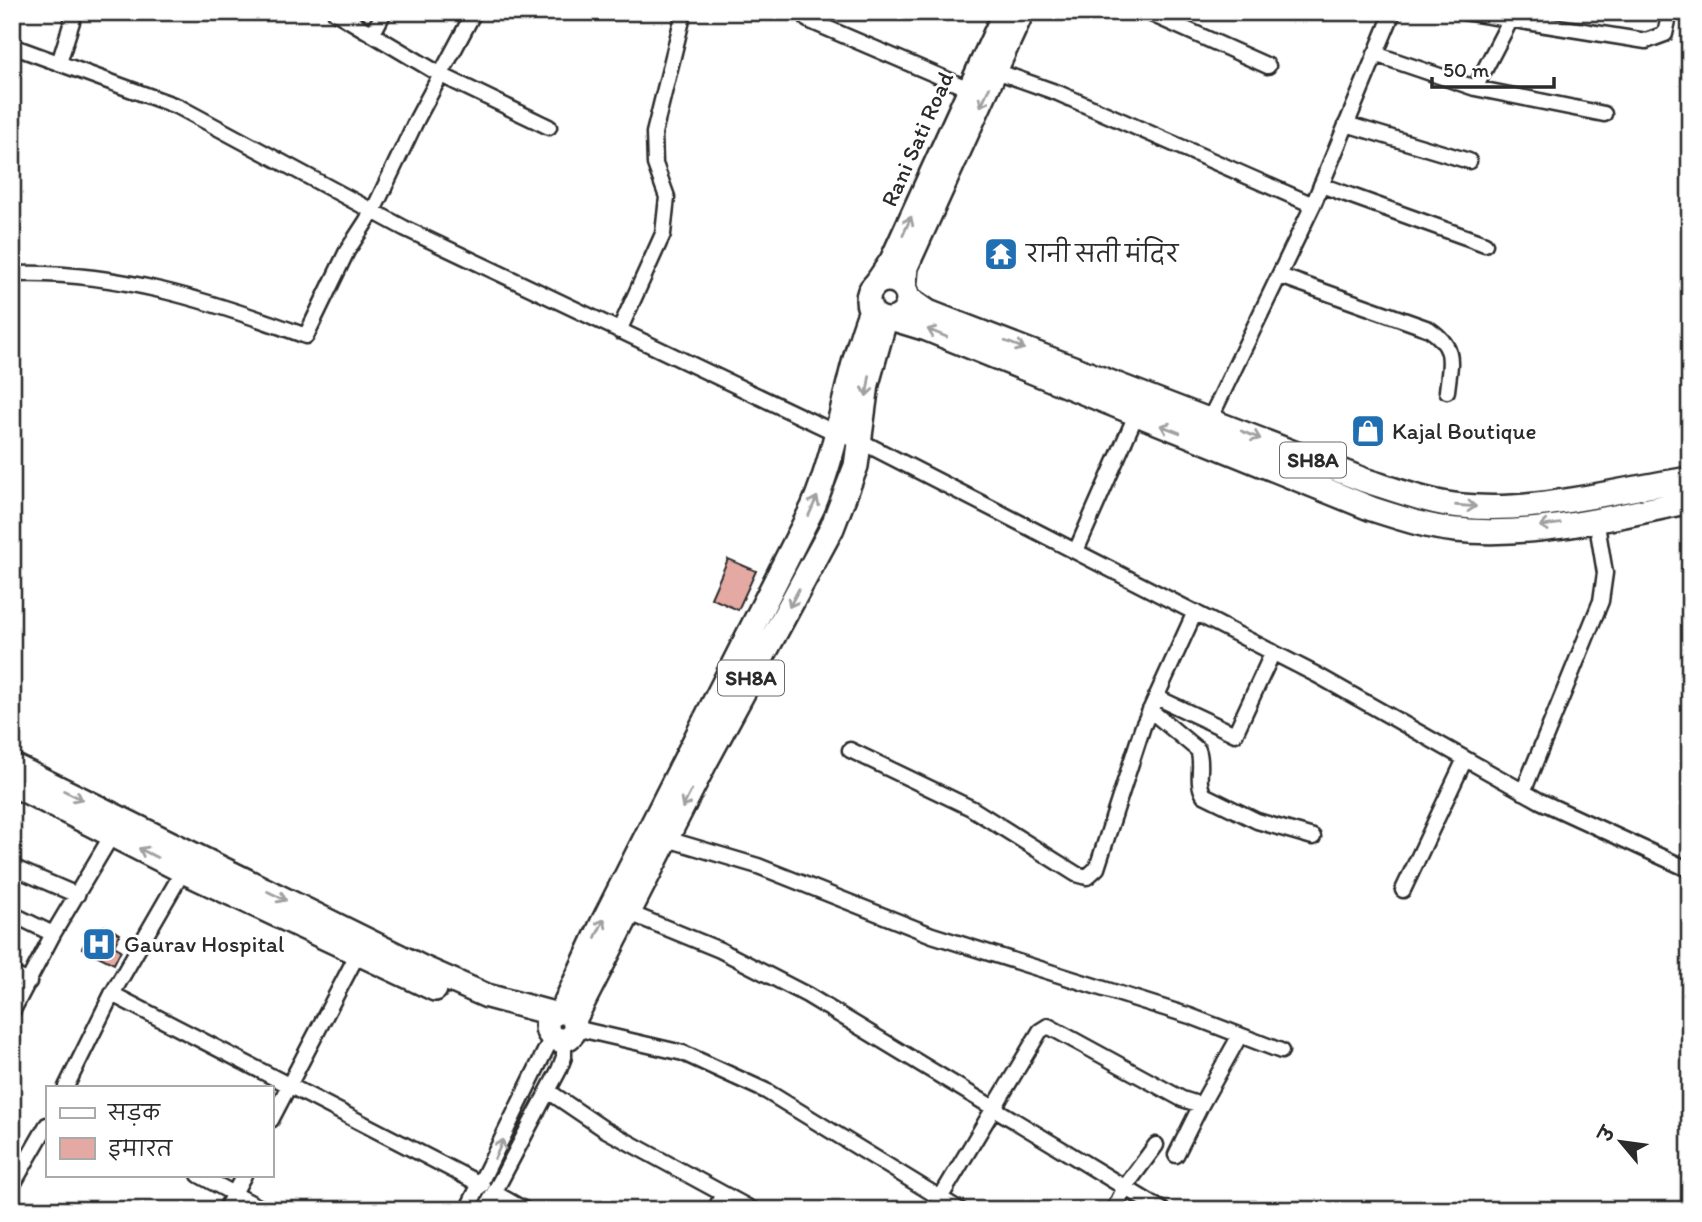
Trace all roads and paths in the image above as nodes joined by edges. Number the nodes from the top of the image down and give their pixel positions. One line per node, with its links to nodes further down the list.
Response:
1 (75, 12): 17 (street)
2 (335, 12): 14 (street)
3 (384, 12): 14 (street)
4 (474, 12): 20 (street)
5 (684, 12): 36 (street)
6 (1004, 12): 22 (street, Rani Sati Road)
7 (1023, 12): 19 (street)
8 (1147, 12): 18 (street)
9 (1393, 12): 16 (street)
10 (1464, 12): 12 (street)
11 (1670, 12): 12 (street)
12 (1512, 17): 21 (street)
13 (808, 20): 22 (street)
14 (373, 33): 20 (street)
15 (12, 46): 17 (street)
16 (1376, 54): 21 (street); 24 (street)
17 (59, 63): 29 (street)
18 (1268, 66)
19 (996, 71): 28 (street); 34 (street, one-way to 34)
20 (441, 75): 25 (street); 29 (street)
21 (1475, 88): 23 (street)
22 (969, 89): 33 (street, Rani Sati Road, one-way to 22)
23 (1604, 114)
24 (1346, 124): 26 (street); 27 (street)
25 (549, 127)
26 (1469, 160)
27 (1321, 185): 28 (street); 30 (street)
28 (1313, 205): 32 (street)
29 (373, 211): 31 (street); 36 (street)
30 (1485, 244)
31 (12, 274)
32 (1280, 276): 37 (street); 39 (street)
33 (874, 285): 34 (main road, SH8A); 35 (main road, SH8A)
34 (907, 294): 35 (main road, SH8A); 39 (main road, SH8A, one-way to 39)
35 (883, 316): 38 (main road, SH8A, one-way to 35); 40 (main road, SH8A)
36 (619, 331): 40 (street)
37 (1447, 391)
38 (1136, 415): 43 (main road, SH8A, one-way to 38); 44 (street)
39 (1210, 419): 41 (main road, SH8A, one-way to 41)
40 (849, 437): 44 (street); 55 (main road, SH8A, one-way to 55); 69 (main road, SH8A, one-way to 40)
41 (1690, 479)
42 (1690, 502): 43 (main road, SH8A)
43 (1596, 519): 52 (street)
44 (1076, 551): 45 (street)
45 (1195, 612): 46 (street); 47 (street)
46 (1273, 652): 47 (street); 49 (street)
47 (1153, 703): 48 (street); 54 (street)
48 (850, 750)
49 (1465, 759): 52 (street); 59 (street)
50 (12, 765): 69 (main road, one-way to 69)
51 (12, 784): 53 (main road)
52 (1523, 792): 57 (street)
53 (112, 835): 58 (main road, one-way to 53); 60 (street)
54 (1313, 836)
55 (667, 839): 61 (main road, SH8A); 70 (street)
56 (12, 867): 60 (street)
57 (1690, 870)
58 (183, 871): 64 (main road); 67 (street)
59 (1403, 890)
60 (77, 895): 63 (street)
61 (627, 912): 69 (main road, SH8A); 76 (street)
62 (12, 914): 63 (street)
63 (53, 934): 66 (street)
64 (358, 955): 69 (main road); 73 (street)
65 (12, 974): 66 (street)
66 (29, 982): 68 (street)
67 (112, 994): 72 (street); 73 (street)
68 (12, 1012)
69 (561, 1025): 74 (street); 83 (street, one-way to 69); 89 (street)
70 (1240, 1035): 71 (street); 75 (street)
71 (1281, 1051)
72 (66, 1086)
73 (288, 1087): 77 (street); 83 (street)
74 (548, 1091): 86 (street); 88 (street)
75 (1201, 1105): 76 (street); 80 (street)
76 (995, 1108): 85 (street); 89 (street)
77 (273, 1116)
78 (46, 1127): 84 (street)
79 (1156, 1145): 85 (street)
80 (1176, 1155)
81 (201, 1176): 87 (street)
82 (243, 1176): 87 (street)
83 (482, 1185): 92 (street)
84 (12, 1186)
85 (1125, 1187): 98 (street); 99 (street)
86 (495, 1193): 93 (street); 94 (street)
87 (234, 1194): 90 (street); 91 (street)
88 (723, 1194): 95 (street); 96 (street)
89 (937, 1203): 97 (street)
90 (225, 1210)
91 (264, 1210)
92 (467, 1210)
93 (485, 1210)
94 (525, 1210)
95 (715, 1210)
96 (752, 1210)
97 (960, 1210)
98 (1114, 1210)
99 (1162, 1210)

